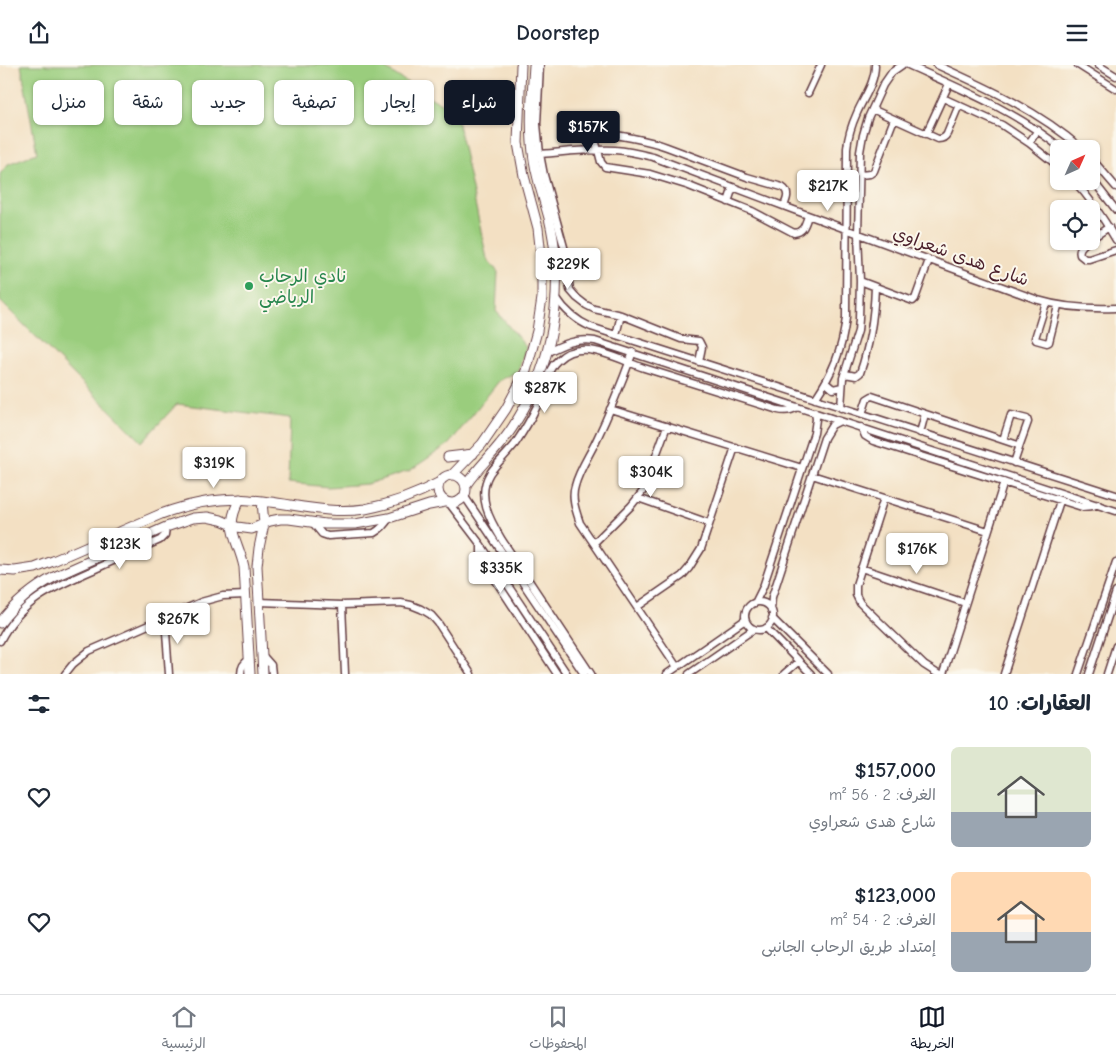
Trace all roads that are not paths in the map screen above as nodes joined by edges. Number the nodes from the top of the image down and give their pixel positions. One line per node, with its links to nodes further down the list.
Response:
1 (521, 65): 86 (street)
2 (534, 65): 45 (street)
3 (540, 65): 30 (street)
4 (821, 65): 15 (street)
5 (875, 65): 23 (street)
6 (902, 65): 20 (street)
7 (908, 65): 13 (street)
8 (936, 65): 16 (street)
9 (1078, 65): 14 (street)
10 (1098, 65): 11 (street)
11 (1108, 68): 12 (street)
12 (1116, 76)
13 (949, 84): 17 (street); 19 (street)
14 (1116, 89)
15 (808, 93)
16 (999, 93): 19 (street); 27 (street)
17 (943, 98): 18 (street); 24 (street)
18 (959, 105): 24 (street); 28 (street)
19 (995, 105): 22 (street)
20 (872, 109): 21 (street); 25 (street)
21 (894, 119): 24 (street); 35 (street)
22 (1038, 130): 26 (street); 28 (street)
23 (850, 133): 25 (street); 46 (street)
24 (926, 134)
25 (863, 135): 35 (street)
26 (1051, 140)
27 (1071, 140)
28 (1029, 143): 32 (street)
29 (598, 150): 30 (street, شارع هدى شعراوي); 31 (street); 34 (street, شارع هدى شعراوي); 40 (street)
30 (540, 154): 45 (street)
31 (693, 156): 34 (street); 41 (street)
32 (1050, 160)
33 (1100, 168): 37 (street)
34 (689, 169): 36 (street, شارع هدى شعراوي)
35 (860, 175): 48 (street)
36 (733, 187): 40 (street); 41 (street, شارع هدى شعراوي)
37 (1116, 187)
38 (1100, 189): 42 (street)
39 (1082, 190): 44 (street)
40 (728, 202): 43 (street)
41 (784, 207): 43 (street, شارع هدى شعراوي)
42 (1116, 209)
43 (808, 216): 46 (street, شارع هدى شعراوي)
44 (1109, 227): 47 (street); 49 (street)
45 (555, 228): 55 (street); 59 (street)
46 (846, 229): 48 (street, شارع هدى شعراوي); 70 (street)
47 (1100, 233)
48 (858, 234): 52 (street, شارع هدى شعراوي); 53 (street)
49 (1116, 240)
50 (1079, 250): 51 (street)
51 (1116, 250)
52 (929, 260): 54 (street); 56 (street, شارع هدى شعراوي)
53 (860, 281): 54 (street); 69 (street)
54 (875, 287): 69 (street)
55 (556, 297): 60 (street); 65 (street)
56 (1046, 303): 57 (street, شارع هدى شعراوي); 57 (street)
57 (1058, 306): 58 (street, شارع هدى شعراوي)
58 (1116, 308)
59 (621, 315): 61 (street); 67 (street)
60 (598, 329): 61 (street); 62 (street)
61 (616, 335): 63 (street)
62 (595, 341): 64 (street); 65 (street)
63 (659, 349): 66 (street); 67 (street)
64 (632, 352): 66 (street); 68 (street)
65 (546, 353): 94 (street)
66 (658, 360): 73 (street)
67 (699, 362): 72 (street)
68 (629, 363): 73 (street); 75 (street); 109 (street)
69 (845, 374): 71 (street)
70 (826, 383): 71 (street); 72 (street)
71 (842, 387): 74 (street)
72 (815, 399): 74 (street)
73 (797, 407): 76 (street)
74 (841, 408): 78 (street)
75 (610, 409): 80 (street); 110 (street)
76 (815, 412): 79 (street); 89 (street)
77 (925, 414): 78 (street); 82 (street); 83 (street)
78 (862, 415): 82 (street)
79 (840, 421): 81 (street); 91 (street)
80 (667, 427): 84 (street); 97 (street)
81 (861, 427): 93 (street); 103 (street)
82 (920, 433): 88 (street)
83 (1003, 440): 85 (street); 85 (street)
84 (735, 447): 89 (street); 106 (street)
85 (1019, 447): 88 (street)
86 (472, 454): 87 (street); 90 (street)
87 (448, 457)
88 (1014, 463): 95 (street)
89 (802, 468): 121 (street)
90 (452, 475): 92 (street); 94 (street)
91 (812, 475): 98 (street); 125 (street)
92 (440, 482): 100 (street); 102 (street)
93 (1004, 483): 101 (street); 108 (street)
94 (466, 485): 96 (street)
95 (1116, 495)
96 (464, 497): 102 (street); 109 (street)
97 (638, 497): 106 (street); 110 (street)
98 (884, 498): 108 (street); 115 (street)
99 (240, 499): 100 (street); 107 (street); 116 (street)
100 (262, 501): 105 (street)
101 (1060, 501): 103 (street); 157 (street)
102 (447, 502): 105 (street); 111 (street)
103 (1098, 504): 104 (street)
104 (1116, 511)
105 (264, 523): 107 (street); 113 (street)
106 (710, 523): 124 (street)
107 (231, 524): 114 (street); 117 (street)
108 (988, 531): 122 (street)
109 (499, 542): 148 (street); 149 (street)
110 (594, 543): 124 (street)
111 (481, 545): 146 (street); 147 (street)
112 (1116, 562): 158 (street)
113 (258, 566): 114 (street); 120 (street)
114 (244, 567): 119 (street)
115 (861, 568): 122 (street); 155 (street)
116 (0, 570)
117 (46, 586): 128 (street); 132 (street)
118 (1116, 592): 159 (street)
119 (246, 595): 126 (street); 135 (street)
120 (260, 602): 123 (street); 134 (street)
121 (755, 603): 125 (street); 129 (street)
122 (965, 603): 156 (street)
123 (342, 605): 144 (street); 145 (street)
124 (637, 607): 137 (street)
125 (771, 609): 127 (street)
126 (165, 617): 138 (street); 139 (street)
127 (772, 618): 130 (street); 154 (street)
128 (1, 619)
129 (745, 620): 131 (street); 137 (street)
130 (766, 628): 131 (street); 136 (street)
131 (754, 629): 151 (street)
132 (0, 641)
133 (1116, 646): 160 (street)
134 (263, 657): 142 (street); 143 (street)
135 (249, 660): 140 (street); 141 (street)
136 (799, 661): 152 (street); 153 (street)
137 (677, 667): 150 (street)
138 (65, 674)
139 (169, 674)
140 (241, 674)
141 (250, 674)
142 (263, 674)
143 (272, 674)
144 (345, 674)
145 (472, 674)
146 (557, 674)
147 (567, 674)
148 (584, 674)
149 (592, 674)
150 (667, 674)
151 (688, 674)
152 (784, 674)
153 (811, 674)
154 (828, 674)
155 (938, 674)
156 (943, 674)
157 (1004, 674)
158 (1078, 674)
159 (1089, 674)
160 (1107, 674)

